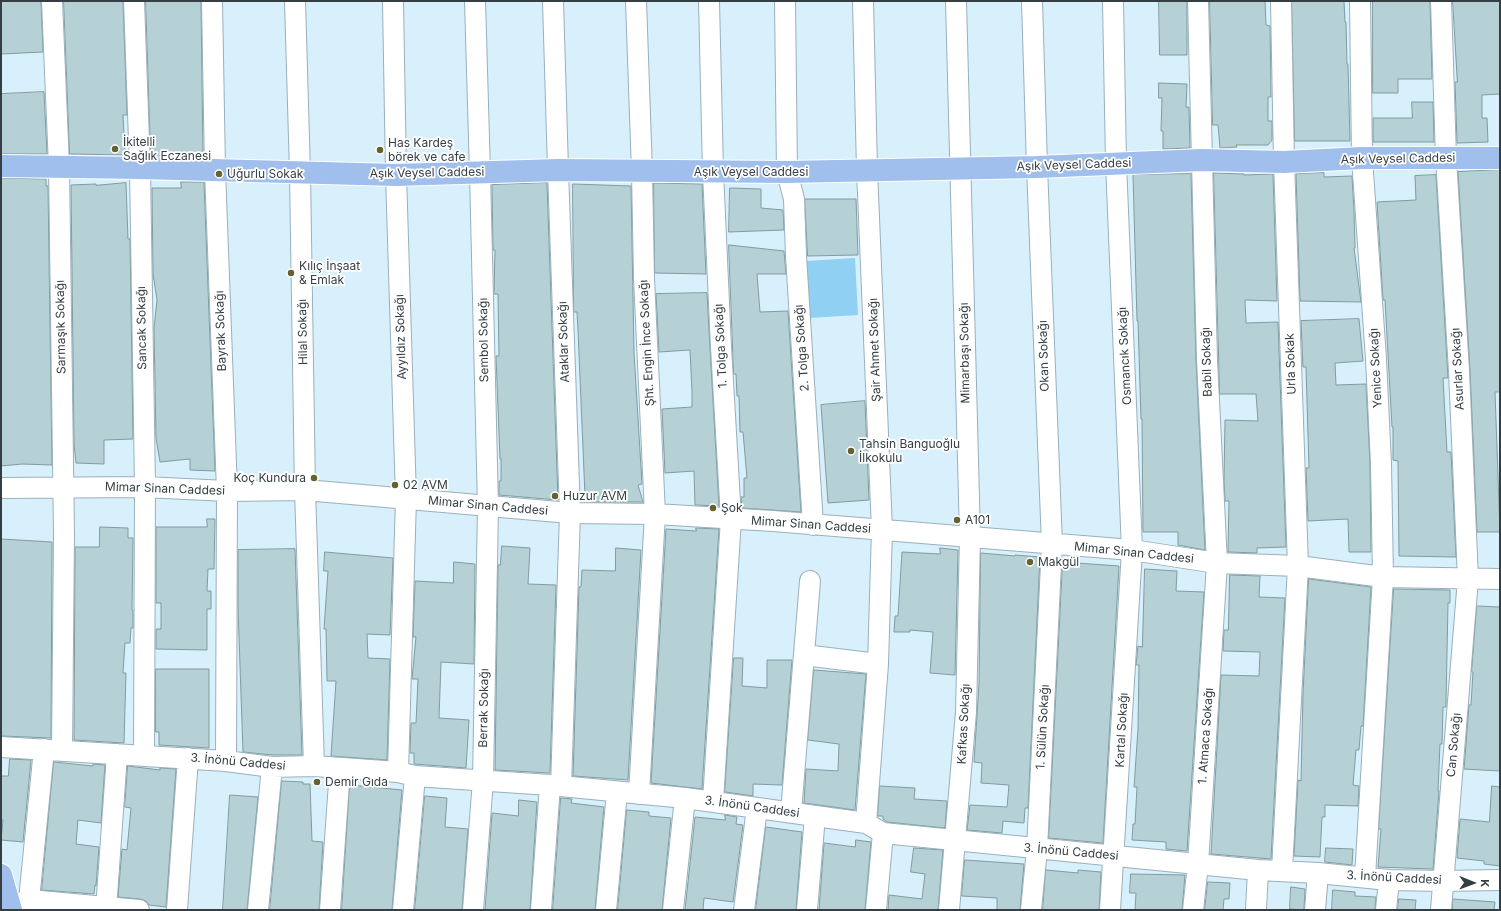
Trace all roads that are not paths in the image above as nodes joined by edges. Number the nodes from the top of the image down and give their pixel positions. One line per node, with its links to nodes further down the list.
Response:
1 (52, 1): 26 (street, Sarmaşık Sokağı)
2 (134, 1): 28 (street, Sancak Sokağı)
3 (212, 1): 30 (street, Bayrak Sokağı)
4 (295, 1): 36 (street, Hilal Sokağı)
5 (393, 1): 38 (street, Ayyıldız Sokağı)
6 (475, 1): 37 (street, Sembol Sokağı)
7 (553, 1): 31 (street, Ataklar Sokağı)
8 (636, 1): 33 (street, Şht. Engin İnce Sokağı)
9 (709, 1): 34 (street, 1. Tolga Sokağı)
10 (785, 1): 35 (street, 2. Tolga Sokağı)
11 (863, 1): 32 (street, Şair Ahmet Sokağı)
12 (956, 1): 29 (street, Mimarbaşı Sokağı)
13 (1032, 1): 27 (street, Okan Sokağı)
14 (1113, 1): 24 (street, Osmancık Sokağı)
15 (1198, 1): 22 (street, Babil Sokağı)
16 (1281, 1): 23 (street, Urla Sokak)
17 (1360, 1): 19 (street, Yenice Sokağı)
18 (1442, 1): 20 (street, Asurlar Sokağı)
19 (1362, 158): 20 (main road, Aşık Veysel Caddesi); 23 (main road, Aşık Veysel Caddesi); 56 (street, Yenice Sokağı)
20 (1446, 158): 21 (main road, Aşık Veysel Caddesi); 57 (street, Asurlar Sokağı)
21 (1500, 158)
22 (1202, 160): 23 (main road, Aşık Veysel Caddesi); 24 (main road, Aşık Veysel Caddesi); 54 (street, Babil Sokağı)
23 (1284, 162): 55 (street, Urla Sokak)
24 (1116, 163): 27 (main road, Aşık Veysel Caddesi); 53 (street, Osmancık Sokağı)
25 (1, 166): 26 (main road, Aşık Veysel Caddesi)
26 (59, 166): 28 (main road, Aşık Veysel Caddesi); 39 (street, Sarmaşık Sokağı)
27 (1037, 167): 29 (main road, Aşık Veysel Caddesi); 52 (street, Okan Sokağı)
28 (140, 168): 30 (main road, Aşık Veysel Caddesi); 40 (street, Sancak Sokağı)
29 (960, 169): 32 (main road, Aşık Veysel Caddesi); 51 (street, Mimarbaşı Sokağı)
30 (215, 170): 36 (main road, Aşık Veysel Caddesi); 43 (street, Bayrak Sokağı)
31 (558, 170): 33 (main road, Aşık Veysel Caddesi); 37 (main road, Aşık Veysel Caddesi); 46 (street, Ataklar Sokağı)
32 (867, 170): 35 (main road, Aşık Veysel Caddesi); 50 (street, Şair Ahmet Sokağı)
33 (642, 172): 34 (main road, Aşık Veysel Caddesi); 47 (street, Şht. Engin İnce Sokağı)
34 (713, 172): 35 (main road, Aşık Veysel Caddesi); 48 (street, 1. Tolga Sokağı)
35 (787, 172): 49 (street, 2. Tolga Sokağı)
36 (300, 173): 38 (main road, Aşık Veysel Caddesi); 42 (street, Hilal Sokağı)
37 (480, 173): 38 (main road, Aşık Veysel Caddesi); 45 (street, Sembol Sokağı)
38 (396, 175): 44 (street, Ayyıldız Sokağı)
39 (63, 487): 40 (street, Mimar Sinan Caddesi); 41 (street, Mimar Sinan Caddesi); 63 (street, Sarmaşık Sokağı)
40 (145, 487): 43 (street, Mimar Sinan Caddesi); 65 (street, Sancak Sokağı)
41 (1, 488)
42 (305, 490): 43 (street, Mimar Sinan Caddesi); 44 (street, Mimar Sinan Caddesi); 68 (street, Hilal Sokağı)
43 (227, 491): 67 (street, Bayrak Sokağı)
44 (406, 498): 45 (street, Mimar Sinan Caddesi); 71 (street, Ayyıldız Sokağı)
45 (488, 507): 46 (street, Mimar Sinan Caddesi); 72 (street, Berrak Sokağı)
46 (570, 514): 47 (street, Mimar Sinan Caddesi); 73 (street, Ataklar Sokağı)
47 (655, 514): 48 (street, Mimar Sinan Caddesi); 75 (street, Şht. Engin İnce Sokağı)
48 (731, 519): 49 (street, Mimar Sinan Caddesi); 77 (street, 1. Tolga Sokağı)
49 (813, 525): 50 (street, Mimar Sinan Caddesi)
50 (882, 530): 51 (street, Mimar Sinan Caddesi); 61 (street, Şair Ahmet Sokağı)
51 (970, 537): 52 (street, Mimar Sinan Caddesi); 82 (street, Kafkas Sokağı)
52 (1052, 544): 53 (street, Mimar Sinan Caddesi); 83 (street, 1. Sülün Sokağı)
53 (1132, 550): 54 (street, Mimar Sinan Caddesi); 84 (street, Kartal Sokağı)
54 (1217, 563): 55 (street, Mimar Sinan Caddesi); 85 (street, 1. Atmaca Sokağı)
55 (1298, 566): 56 (street, Mimar Sinan Caddesi); 87 (street, Urla Sokak)
56 (1383, 577): 57 (street, Mimar Sinan Caddesi); 90 (street, Yenice Sokağı)
57 (1468, 579): 58 (street, Mimar Sinan Caddesi); 93 (street, Can Sokağı)
58 (1500, 579)
59 (810, 581): 60 (street)
60 (804, 655): 61 (street); 79 (street)
61 (878, 664): 81 (street, Şair Ahmet Sokağı)
62 (1, 747): 63 (street, 3. İnönü Caddesi)
63 (53, 750): 64 (street, 3. İnönü Caddesi); 94 (street, Sarmaşık Sokağı)
64 (118, 754): 65 (street, 3. İnönü Caddesi); 95 (street)
65 (144, 756): 66 (street, 3. İnönü Caddesi)
66 (188, 758): 67 (street, 3. İnönü Caddesi); 97 (street)
67 (226, 761): 69 (street, 3. İnönü Caddesi)
68 (314, 766): 69 (street, 3. İnönü Caddesi); 70 (street, 3. İnönü Caddesi)
69 (272, 767): 98 (street)
70 (340, 769): 71 (street, 3. İnönü Caddesi); 99 (street)
71 (406, 774): 72 (street, 3. İnönü Caddesi); 100 (street, Ayyıldız Sokağı)
72 (482, 780): 73 (street, 3. İnönü Caddesi); 101 (street, Berrak Sokağı)
73 (555, 786): 74 (street, 3. İnönü Caddesi); 102 (street, Ataklar Sokağı)
74 (617, 792): 75 (street, 3. İnönü Caddesi); 103 (street)
75 (639, 794): 76 (street, 3. İnönü Caddesi)
76 (685, 798): 77 (street, 3. İnönü Caddesi); 104 (street)
77 (713, 801): 78 (street, 3. İnönü Caddesi)
78 (757, 808): 79 (street, 3. İnönü Caddesi); 105 (street)
79 (790, 812): 80 (street, 3. İnönü Caddesi)
80 (815, 816): 81 (street, 3. İnönü Caddesi); 106 (street)
81 (874, 828): 82 (street, 3. İnönü Caddesi); 107 (street, Şair Ahmet Sokağı)
82 (956, 840): 83 (street, 3. İnönü Caddesi); 108 (street, Kafkas Sokağı)
83 (1037, 849): 84 (street, 3. İnönü Caddesi); 109 (street, 1. Sülün Sokağı)
84 (1114, 856): 85 (street, 3. İnönü Caddesi); 110 (street, Kartal Sokağı)
85 (1198, 864): 86 (street, 3. İnönü Caddesi); 111 (street, 1. Atmaca Sokağı)
86 (1258, 870): 87 (street, 3. İnönü Caddesi); 112 (street)
87 (1282, 871): 88 (street, 3. İnönü Caddesi)
88 (1318, 873): 90 (street, 3. İnönü Caddesi); 113 (street)
89 (1, 875): 94 (main road)
90 (1365, 877): 91 (street, 3. İnönü Caddesi)
91 (1389, 880): 93 (street, 3. İnönü Caddesi); 114 (street)
92 (1500, 880): 93 (street, 3. İnönü Caddesi)
93 (1443, 882): 115 (street, Can Sokağı)
94 (17, 905): 95 (street)
95 (106, 909): 96 (street)
96 (140, 910)
97 (177, 910)
98 (258, 910)
99 (330, 910)
100 (403, 910)
101 (473, 910)
102 (541, 910)
103 (606, 910)
104 (673, 910)
105 (744, 910)
106 (807, 910)
107 (876, 910)
108 (949, 910)
109 (1031, 910)
110 (1110, 910)
111 (1193, 910)
112 (1256, 910)
113 (1315, 910)
114 (1386, 910)
115 (1441, 910)

